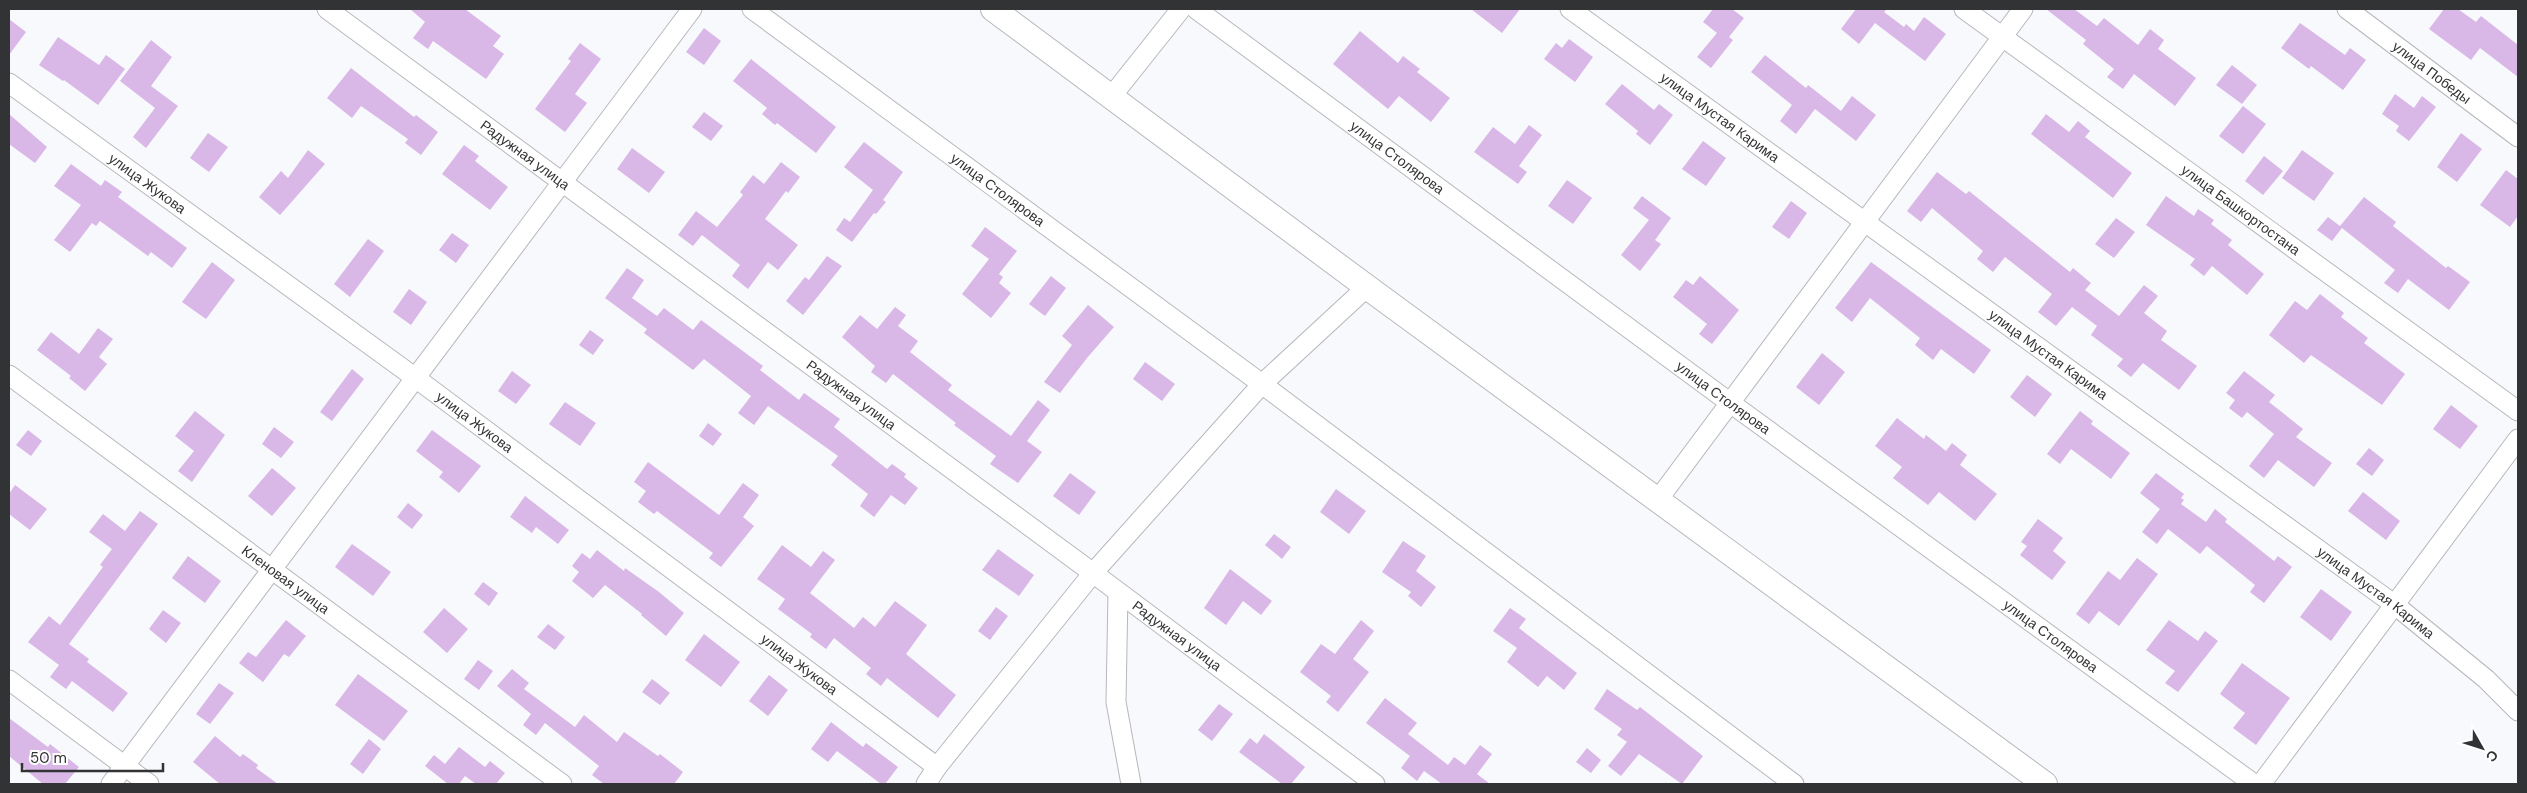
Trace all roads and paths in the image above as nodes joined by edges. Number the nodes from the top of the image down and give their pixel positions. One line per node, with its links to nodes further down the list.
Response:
1 (327, 9): 15 (street, Радужная улица)
2 (692, 9): 15 (street)
3 (752, 9): 20 (street, улица Столярова)
4 (993, 9): 13 (main road)
5 (1181, 9): 13 (street)
6 (1196, 9): 21 (street, улица Столярова)
7 (1570, 9): 16 (street, улица Мустая Карима)
8 (1964, 9): 11 (street, улица Башкортостана)
9 (2023, 9): 11 (street)
10 (2347, 9): 14 (street, улица Победы)
11 (2002, 36): 16 (street); 22 (street, улица Башкортостана)
12 (9, 83): 19 (street, улица Жукова)
13 (1112, 97): 17 (main road)
14 (2518, 137)
15 (562, 184): 19 (street); 26 (street, Радужная улица)
16 (1866, 220): 21 (street); 28 (street, улица Мустая Карима)
17 (1367, 287): 20 (street); 24 (main road)
18 (9, 375): 25 (street, Кленовая улица)
19 (417, 379): 25 (street); 31 (street, улица Жукова)
20 (1262, 384): 26 (street); 39 (street, улица Столярова)
21 (1729, 402): 24 (street); 41 (street, улица Столярова)
22 (2518, 411)
23 (2518, 439): 28 (street)
24 (1657, 501): 40 (main road)
25 (271, 571): 32 (street); 35 (street, Кленовая улица)
26 (1093, 573): 27 (street, Радужная улица); 31 (street)
27 (1118, 592): 37 (street); 38 (street, Радужная улица)
28 (2396, 605): 30 (street, улица Мустая Карима); 42 (street)
29 (9, 680): 32 (street)
30 (2518, 710)
31 (937, 766): 36 (street)
32 (125, 767): 33 (street); 34 (street)
33 (111, 784)
34 (149, 784)
35 (562, 784)
36 (926, 784)
37 (1132, 784)
38 (1375, 784)
39 (1794, 784)
40 (2045, 784)
41 (2254, 784)
42 (2262, 784)

